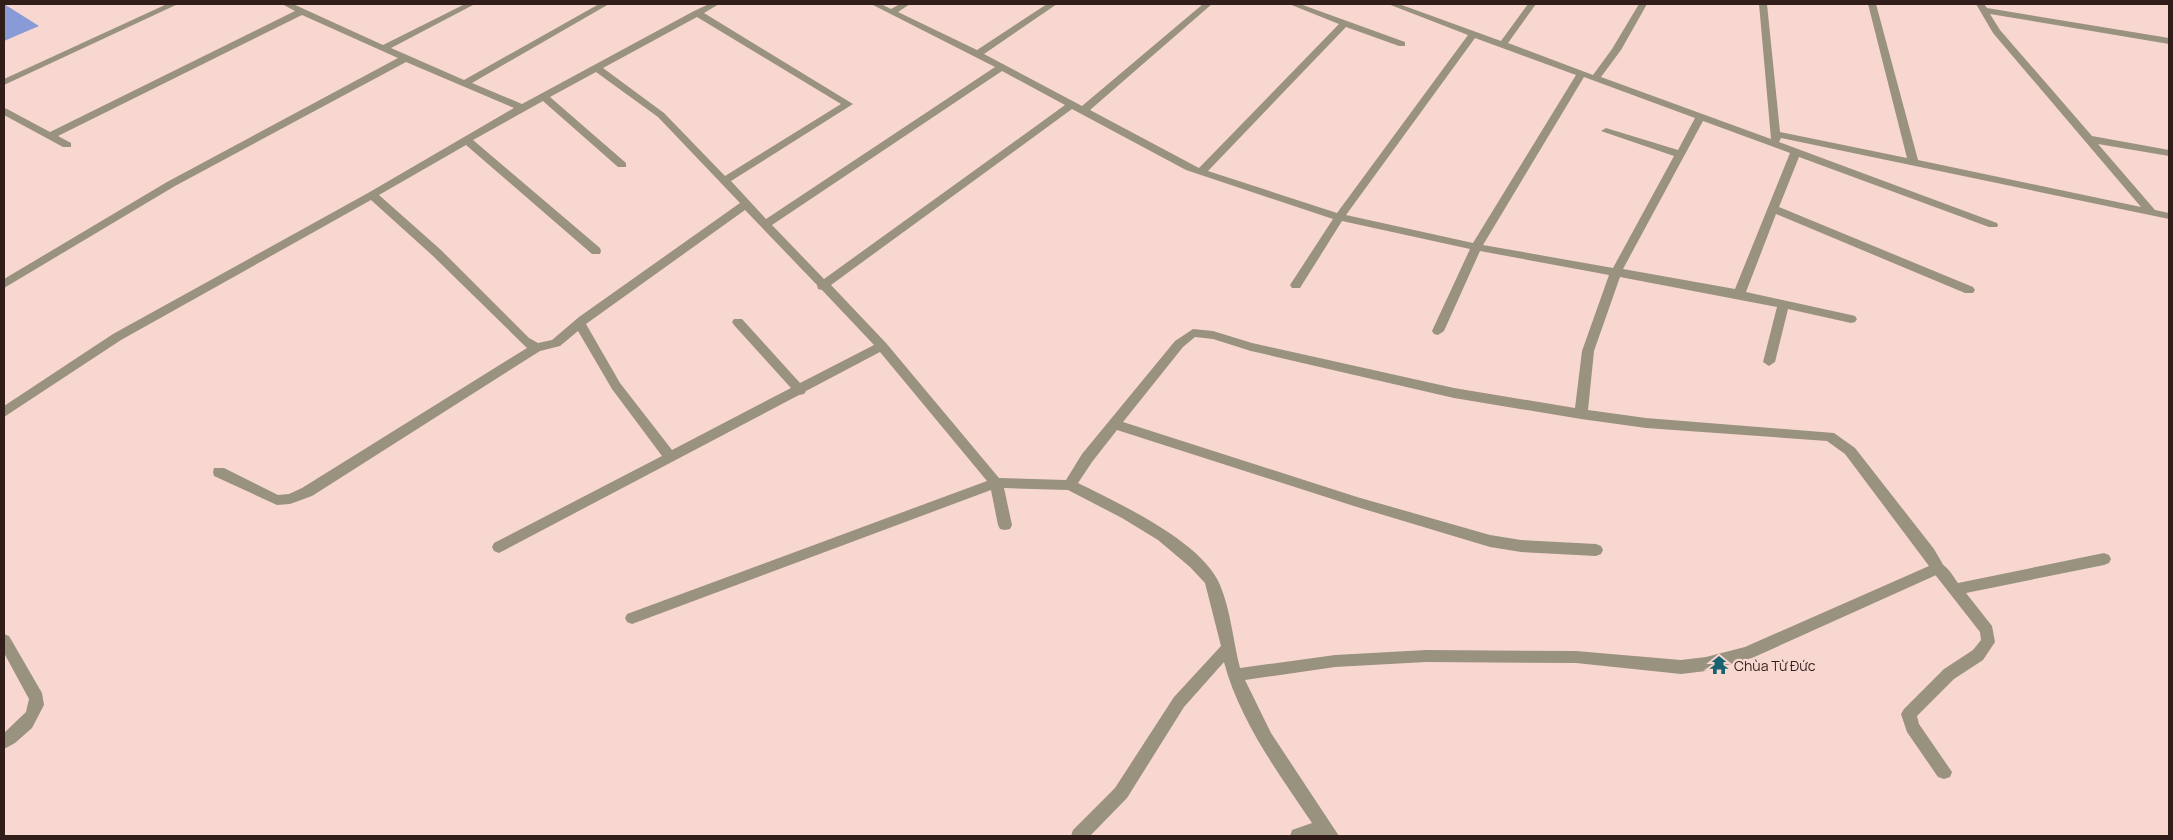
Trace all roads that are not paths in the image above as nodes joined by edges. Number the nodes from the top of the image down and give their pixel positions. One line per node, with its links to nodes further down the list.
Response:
1 (174, 4): 33 (street)
2 (286, 4): 18 (street)
3 (471, 4): 26 (street)
4 (605, 4): 34 (street)
5 (715, 4): 20 (street)
6 (875, 4): 19 (street)
7 (906, 4): 19 (street)
8 (1053, 4): 27 (street)
9 (1208, 4): 38 (street)
10 (1293, 4): 21 (street)
11 (1392, 4): 16 (street)
12 (1532, 4): 25 (street)
13 (1643, 4): 32 (street)
14 (1763, 4): 43 (street)
15 (1872, 4): 50 (street)
16 (1412, 7): 22 (street)
17 (1981, 7): 23 (street); 44 (street)
18 (302, 11): 26 (street); 42 (street)
19 (892, 12): 27 (street)
20 (697, 13): 29 (street); 53 (street)
21 (1344, 24): 24 (street); 52 (street)
22 (1472, 34): 25 (street); 59 (street)
23 (2169, 41)
24 (1402, 44)
25 (1502, 45): 31 (street)
26 (384, 48): 28 (street)
27 (977, 54): 30 (street)
28 (406, 58): 34 (street); 65 (street)
29 (596, 68): 35 (street); 53 (street)
30 (1002, 68): 36 (street); 60 (street)
31 (1582, 74): 32 (street); 62 (street)
32 (1595, 79): 40 (street)
33 (4, 82)
34 (463, 84): 37 (street)
35 (543, 96): 37 (street); 51 (street)
36 (1072, 104): 38 (street); 67 (street)
37 (522, 108): 45 (street)
38 (1084, 110): 52 (street)
39 (4, 111): 42 (street)
40 (1700, 118): 43 (street); 49 (street)
41 (1606, 131): 49 (street)
42 (52, 135): 46 (street)
43 (1776, 139): 47 (street); 50 (street)
44 (2089, 139): 48 (street); 57 (street)
45 (468, 141): 54 (street); 63 (street)
46 (67, 145)
47 (1796, 152): 56 (street); 61 (street)
48 (2169, 153)
49 (1680, 154): 64 (street)
50 (1913, 162): 57 (street)
51 (622, 165)
52 (1202, 172): 59 (street)
53 (724, 181): 55 (street)
54 (372, 195): 76 (street); 79 (street)
55 (746, 204): 60 (street); 73 (street)
56 (1772, 208): 68 (street); 69 (street)
57 (2151, 212): 58 (street)
58 (2169, 216)
59 (1339, 217): 62 (street); 66 (street)
60 (766, 224): 67 (street)
61 (1994, 225)
62 (1476, 247): 64 (street); 74 (street)
63 (596, 250)
64 (1616, 272): 69 (street); 80 (street)
65 (4, 284)
66 (1296, 285)
67 (822, 286): 75 (street)
68 (1969, 290)
69 (1739, 294): 70 (street)
70 (1784, 303): 71 (street); 77 (street)
71 (1850, 319)
72 (738, 322): 78 (street)
73 (580, 324): 76 (street); 82 (street)
74 (1438, 331)
75 (882, 346): 78 (street); 84 (street)
76 (536, 348): 83 (street)
77 (1769, 362)
78 (800, 391): 82 (street)
79 (4, 412)
80 (1581, 414): 81 (street); 90 (street)
81 (1114, 424): 85 (street); 88 (street)
82 (670, 458): 87 (street)
83 (219, 472)
84 (996, 483): 85 (street); 86 (street); 92 (street)
85 (1070, 485): 94 (street)
86 (1004, 525)
87 (499, 547)
88 (1596, 550)
89 (2104, 559): 91 (street)
90 (1938, 568): 91 (street); 95 (street)
91 (1957, 589): 97 (street)
92 (632, 618)
93 (4, 640): 96 (street)
94 (1227, 649): 95 (street); 99 (street)
95 (1235, 675): 98 (street)
96 (4, 742)
97 (1944, 772)
98 (1328, 831): 100 (street)
99 (1079, 836)
100 (1298, 836)

